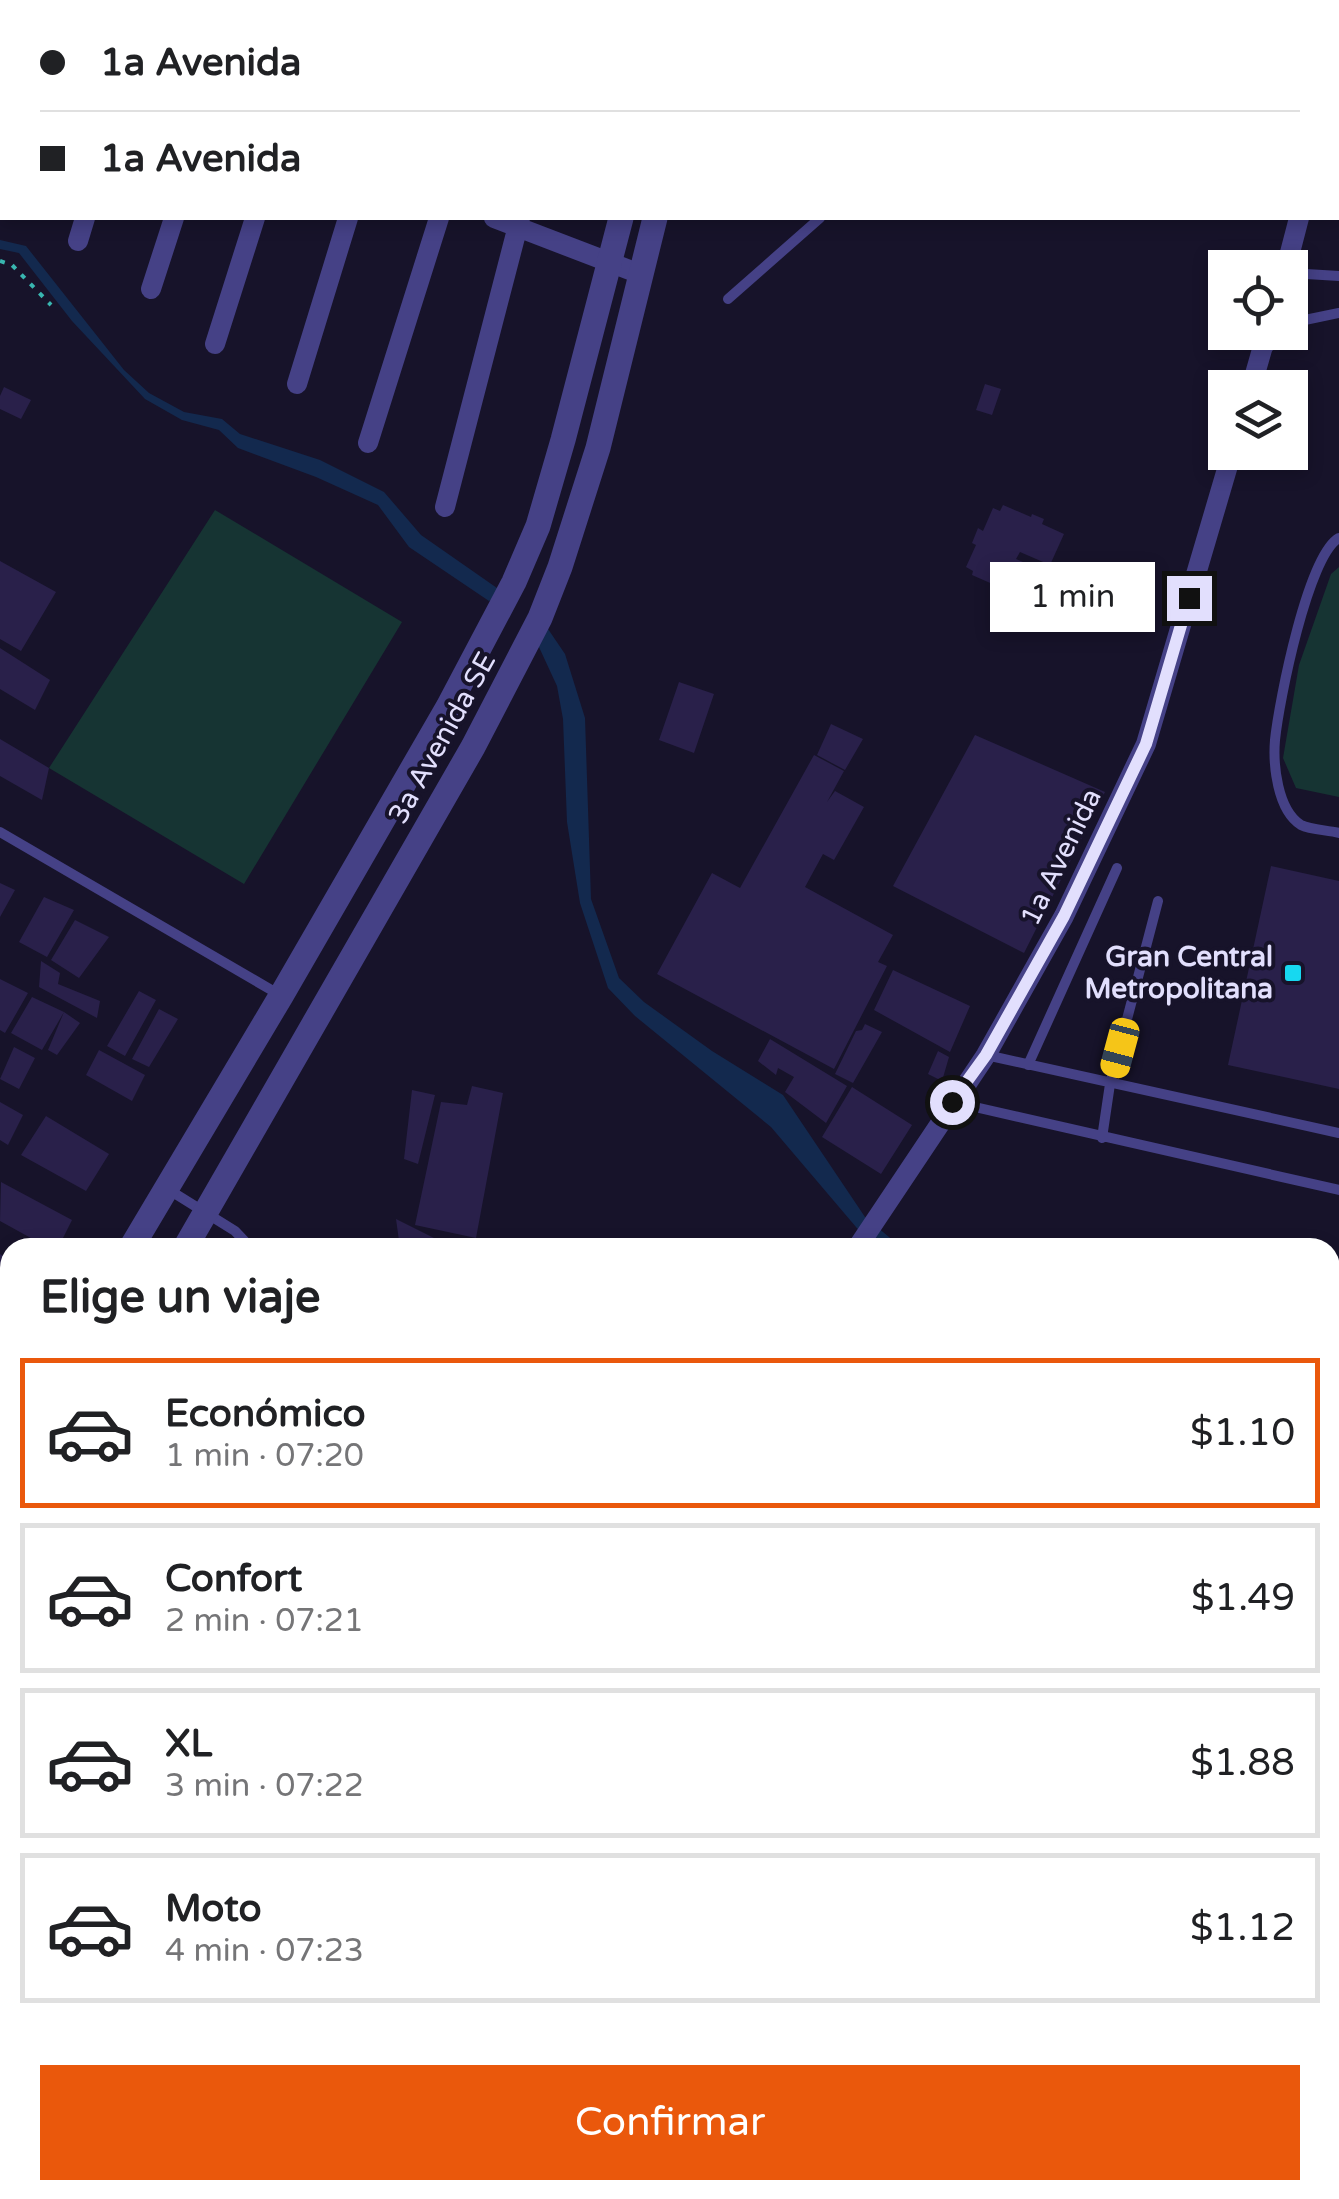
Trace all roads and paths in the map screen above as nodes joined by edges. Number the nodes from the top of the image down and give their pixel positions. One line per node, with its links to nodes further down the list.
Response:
1 (85, 220): 11 (street)
2 (173, 220): 18 (street)
3 (254, 220): 23 (street)
4 (347, 220): 28 (street)
5 (438, 220): 29 (street)
6 (619, 220): 14 (street, 3a Avenida SE)
7 (654, 220): 16 (street, 3a Avenida SE)
8 (818, 220): 19 (lane)
9 (1299, 220): 12 (street)
10 (518, 222): 14 (street); 31 (street)
11 (78, 241)
12 (1292, 250)
13 (0, 261): 20 (path)
14 (608, 262): 16 (street); 37 (street, 3a Avenida SE)
15 (1308, 272): 17 (lane)
16 (640, 274): 46 (street, 3a Avenida SE)
17 (1339, 276)
18 (151, 290)
19 (728, 299)
20 (51, 306)
21 (1339, 314): 22 (lane)
22 (1308, 320)
23 (215, 344)
24 (1262, 350): 26 (street)
25 (1266, 350): 26 (lane)
26 (1260, 356): 27 (street)
27 (1256, 370)
28 (297, 384)
29 (368, 443)
30 (1227, 470): 38 (street, 1a Avenida)
31 (445, 507)
32 (1339, 538): 34 (lane)
33 (0, 832): 37 (lane)
34 (1339, 832)
35 (1117, 868): 39 (lane)
36 (1158, 902): 40 (lane)
37 (281, 996): 44 (street, 3a Avenida SE)
38 (986, 1055): 39 (lane); 41 (street, 1a Avenida)
39 (1028, 1065): 40 (lane)
40 (1110, 1084): 42 (lane); 43 (lane)
41 (952, 1102): 43 (lane); 50 (street, 1a Avenida)
42 (1339, 1132)
43 (1102, 1138): 45 (lane)
44 (165, 1187): 46 (lane); 47 (street, 3a Avenida SE)
45 (1339, 1190)
46 (206, 1213): 48 (street, 3a Avenida SE); 49 (lane)
47 (136, 1238)
48 (192, 1238)
49 (242, 1238)
50 (863, 1238)

